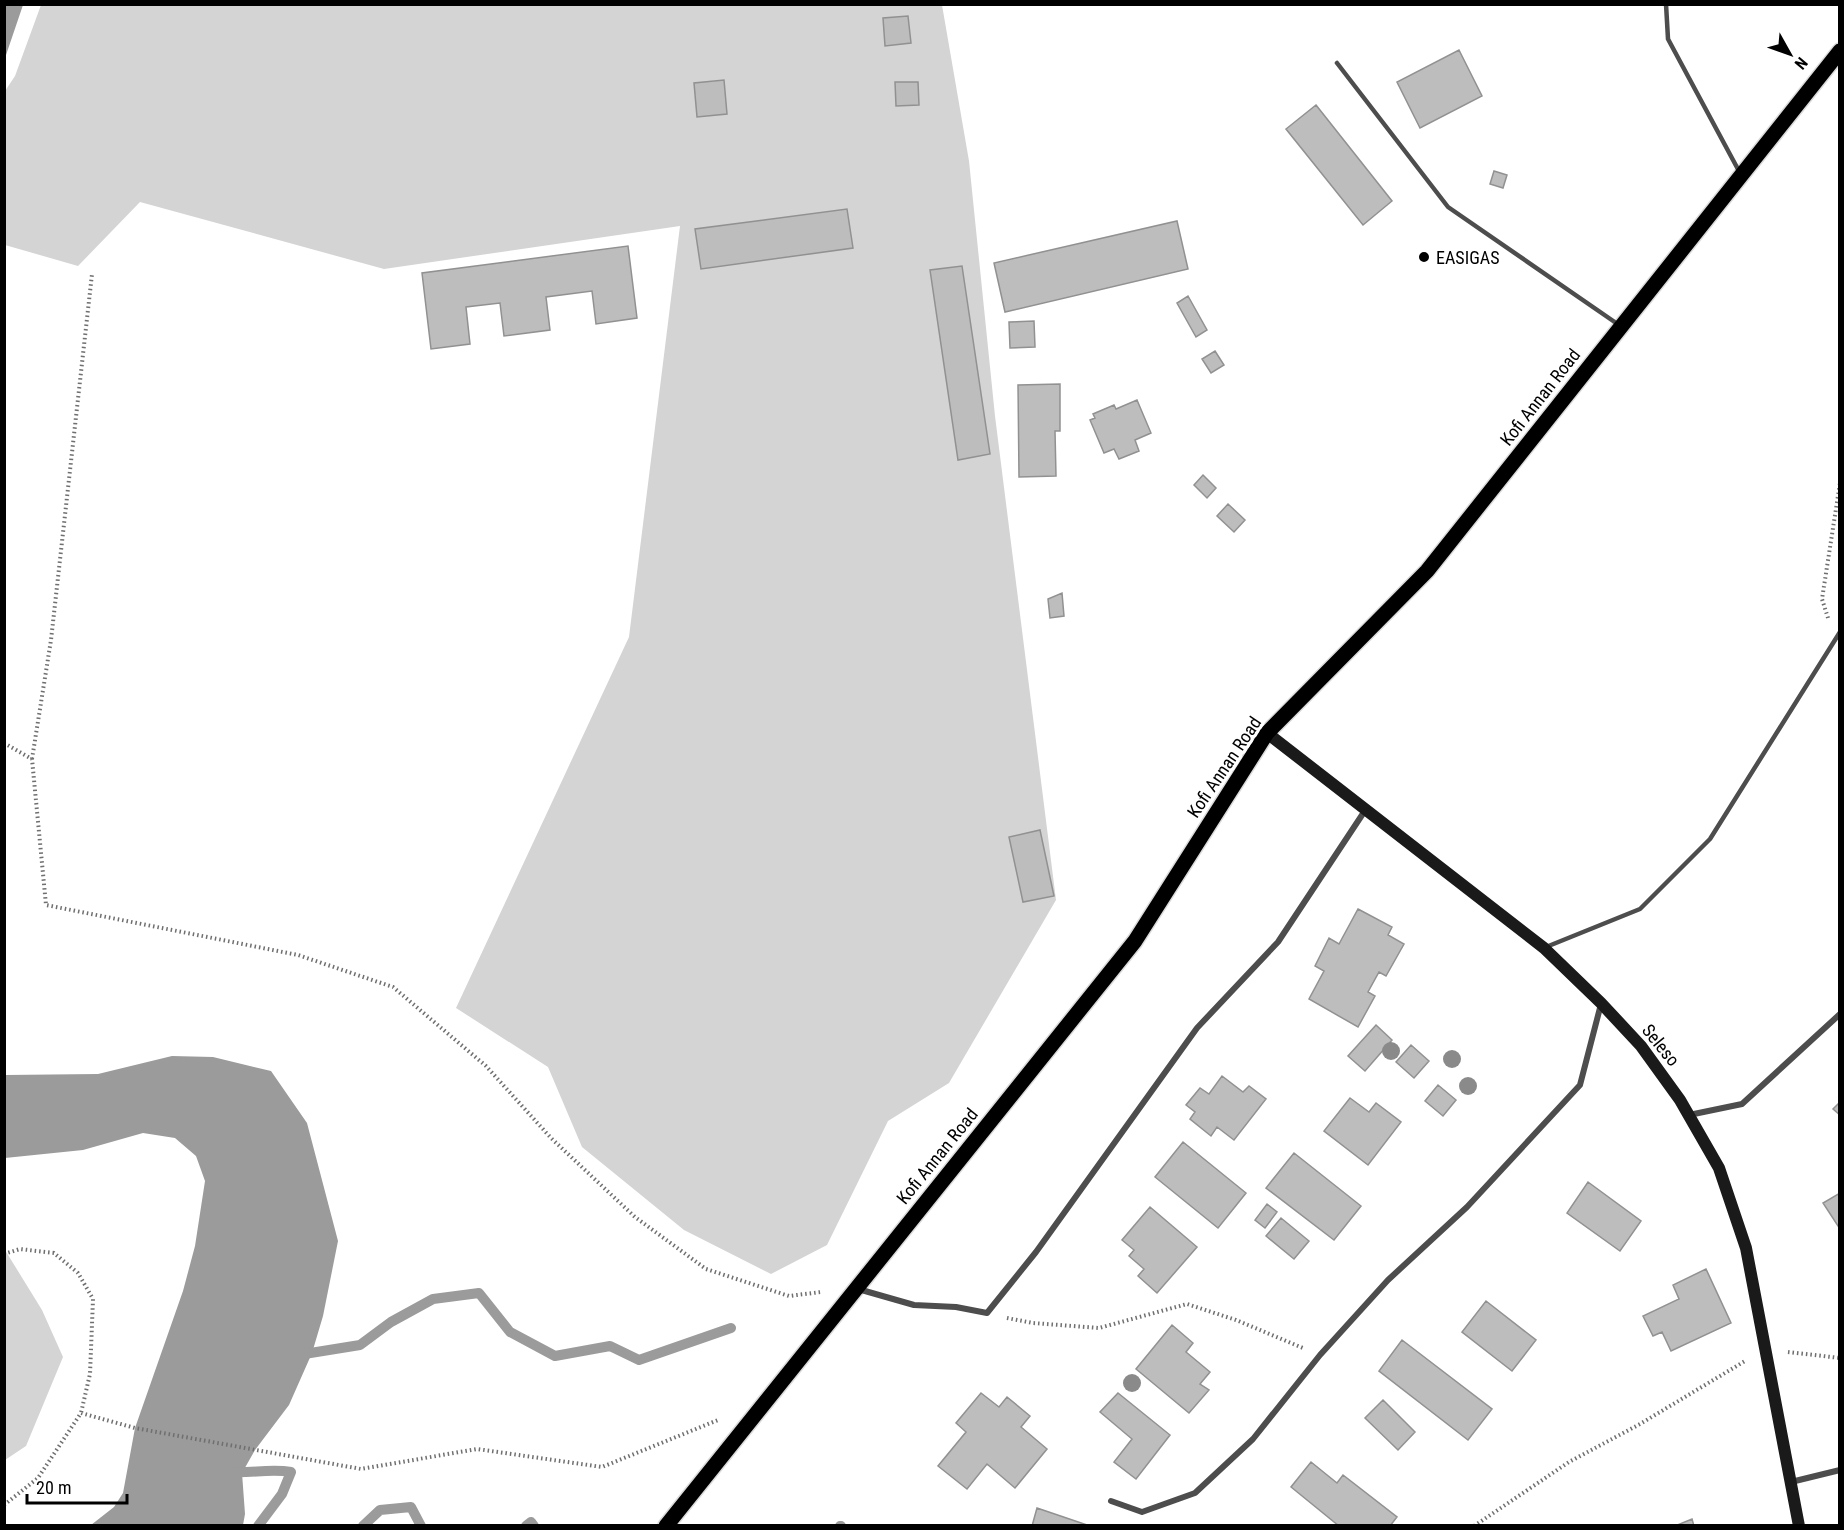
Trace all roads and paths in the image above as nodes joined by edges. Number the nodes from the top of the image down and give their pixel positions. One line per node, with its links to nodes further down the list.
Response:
1 (1666, 4): 4 (lane)
2 (1839, 51): 4 (main road, Kofi Annan Road)
3 (1337, 63): 6 (lane)
4 (1741, 175): 6 (main road, Kofi Annan Road)
5 (92, 274): 12 (path)
6 (1621, 327): 10 (main road, Kofi Annan Road)
7 (1839, 483): 9 (path)
8 (1839, 632): 9 (lane)
9 (1835, 637): 14 (lane)
10 (1267, 733): 13 (main road, Seleso); 19 (main road, Kofi Annan Road)
11 (4, 743): 12 (path)
12 (32, 759): 19 (path)
13 (1367, 809): 14 (main road, Seleso); 20 (street)
14 (1544, 948): 15 (main road, Seleso)
15 (1601, 1004): 17 (main road, Seleso); 22 (street)
16 (1839, 1014): 17 (street)
17 (1689, 1114): 21 (main road, Seleso)
18 (4, 1254): 24 (path)
19 (856, 1288): 20 (street); 30 (main road, Kofi Annan Road)
20 (987, 1313): 22 (path)
21 (1765, 1349): 23 (path); 27 (main road, Seleso); 31 (path)
22 (1320, 1355): 28 (street)
23 (1839, 1358)
24 (81, 1413): 25 (path); 29 (path)
25 (723, 1418)
26 (1839, 1470): 27 (street)
27 (1791, 1482): 32 (main road, Seleso)
28 (1111, 1501)
29 (4, 1505)
30 (666, 1526)
31 (1474, 1526)
32 (1799, 1526)

